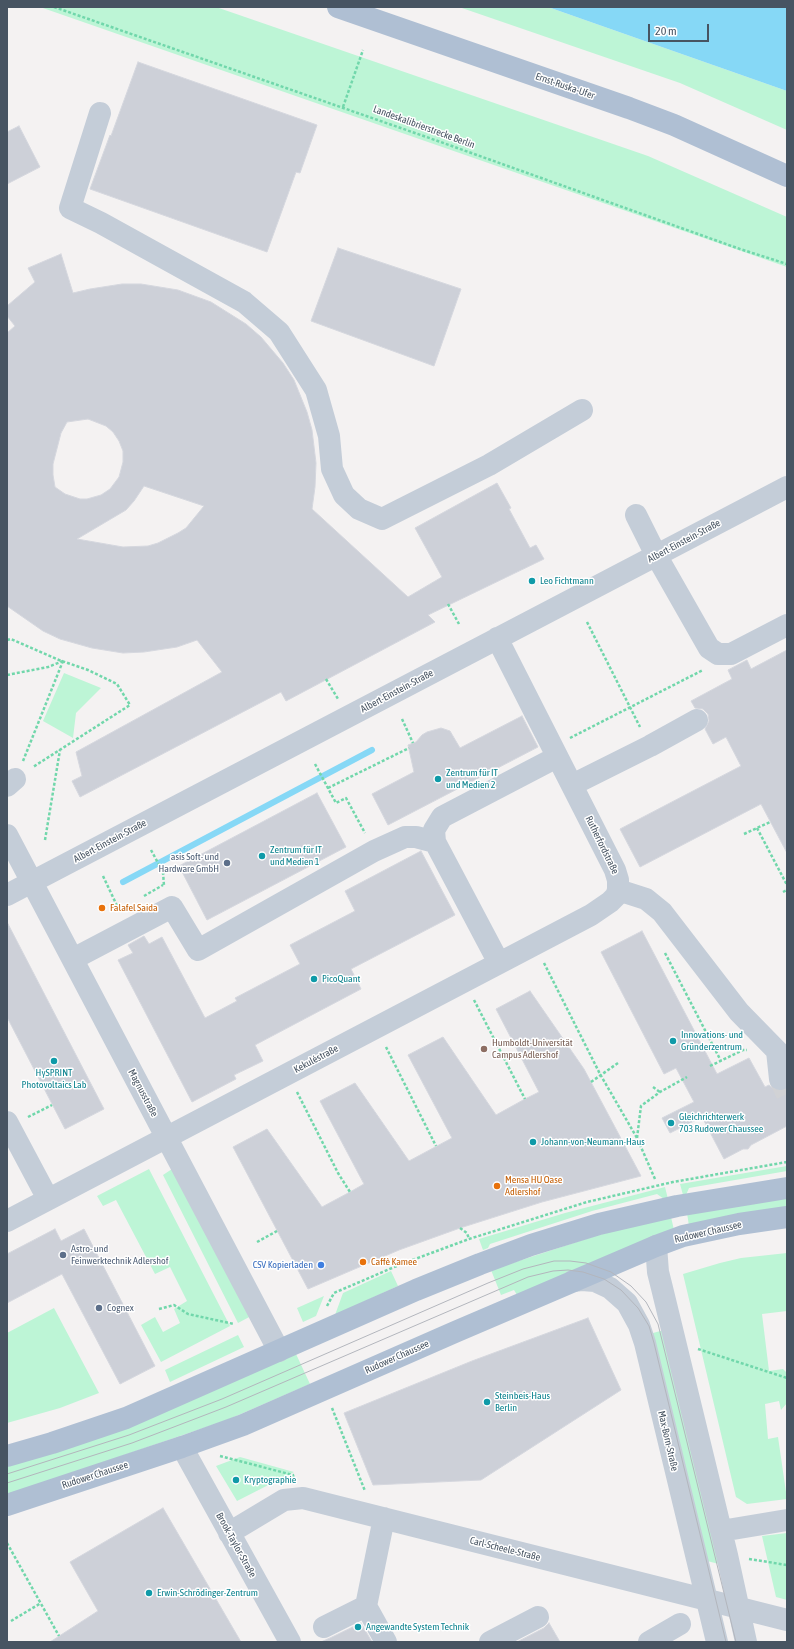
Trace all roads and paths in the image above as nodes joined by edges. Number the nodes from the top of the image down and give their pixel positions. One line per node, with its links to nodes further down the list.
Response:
1 (54, 7): 4 (path, Landeskalibrierstrecke Berlin)
2 (338, 7): 6 (main road, Ernst-Ruska-Ufer)
3 (363, 50): 4 (path)
4 (343, 107): 7 (path, Landeskalibrierstrecke Berlin)
5 (100, 113): 8 (street)
6 (787, 176)
7 (787, 264)
8 (582, 410)
9 (787, 487): 11 (street, Albert-Einstein-Straße)
10 (636, 515): 11 (street)
11 (656, 555): 16 (street, Albert-Einstein-Straße); 18 (street)
12 (448, 604): 14 (path)
13 (587, 622): 21 (path)
14 (459, 624)
15 (787, 625): 18 (street)
16 (497, 638): 28 (street, Rutherfordstraße); 43 (street, Albert-Einstein-Straße)
17 (7, 640): 19 (path)
18 (731, 654): 21 (path)
19 (63, 661): 20 (path); 27 (path); 30 (path)
20 (7, 675)
21 (631, 708): 24 (path)
22 (402, 719): 25 (path)
23 (697, 720): 31 (street)
24 (570, 739)
25 (412, 743)
26 (409, 748): 32 (path)
27 (60, 750): 30 (path); 37 (path)
28 (557, 757): 31 (street, Rutherfordstraße); 38 (street)
29 (315, 764): 32 (path)
30 (11, 782)
31 (572, 785): 46 (street, Rutherfordstraße)
32 (328, 788): 40 (path)
33 (770, 822): 34 (path)
34 (757, 828): 35 (path); 45 (path)
35 (744, 834)
36 (7, 835): 43 (street, Magnusstraße)
37 (45, 840)
38 (435, 842): 40 (street); 55 (street)
39 (151, 850): 41 (path)
40 (374, 851): 53 (street)
41 (162, 869)
42 (103, 876): 51 (path)
43 (32, 883): 49 (street, Albert-Einstein-Straße); 53 (street, Magnusstraße)
44 (163, 885): 50 (path)
45 (787, 885)
46 (618, 890): 55 (street, Kekuléstraße); 58 (street)
47 (787, 890): 48 (path)
48 (783, 892)
49 (7, 895)
50 (138, 899)
51 (125, 906)
52 (662, 947): 59 (path)
53 (73, 959): 71 (street, Magnusstraße)
54 (542, 959): 62 (path)
55 (499, 963): 71 (street, Kekuléstraße)
56 (472, 996): 68 (path)
57 (384, 1042): 73 (path)
58 (783, 1059): 59 (path)
59 (721, 1060): 61 (path)
60 (618, 1063): 62 (path)
61 (710, 1066)
62 (600, 1074): 64 (path); 72 (path)
63 (687, 1077): 67 (path)
64 (591, 1082)
65 (653, 1087): 67 (path)
66 (295, 1089): 76 (path)
67 (660, 1092): 72 (path)
68 (525, 1100)
69 (52, 1105): 70 (path)
70 (8, 1124): 77 (street)
71 (167, 1138): 77 (street, Kekuléstraße); 88 (street, Magnusstraße)
72 (637, 1138): 74 (path)
73 (436, 1146)
74 (655, 1179)
75 (787, 1188): 88 (main road)
76 (350, 1192)
77 (48, 1199): 79 (street, Kekuléstraße)
78 (787, 1217): 84 (main road, Rudower Chaussee)
79 (7, 1221)
80 (460, 1228): 82 (path)
81 (277, 1231): 83 (path)
82 (469, 1239)
83 (257, 1242)
84 (656, 1246): 85 (main road, Rudower Chaussee); 89 (street)
85 (573, 1281): 92 (main road, Rudower Chaussee); 104 (street, Max-Born-Straße)
86 (159, 1309): 87 (path)
87 (234, 1324)
88 (279, 1351): 94 (main road)
89 (677, 1353): 90 (path); 99 (street)
90 (787, 1378)
91 (332, 1407): 97 (path)
92 (182, 1447): 96 (main road, Rudower Chaussee); 100 (street, Brook-Taylor-Straße)
93 (214, 1453): 95 (path)
94 (7, 1456)
95 (303, 1498): 97 (street, Carl-Scheele-Straße); 100 (street, Carl-Scheele-Straße)
96 (7, 1505)
97 (379, 1517): 104 (street, Carl-Scheele-Straße); 106 (street)
98 (787, 1520): 99 (street)
99 (721, 1531): 102 (street)
100 (229, 1533): 114 (street, Brook-Taylor-Straße)
101 (7, 1543): 105 (path)
102 (727, 1555): 103 (path); 107 (street)
103 (787, 1565)
104 (707, 1600): 107 (street, Carl-Scheele-Straße); 118 (street, Max-Born-Straße)
105 (41, 1603): 110 (path); 113 (path)
106 (366, 1606): 112 (street); 115 (street)
107 (738, 1607): 109 (street, Carl-Scheele-Straße); 119 (street)
108 (538, 1617): 116 (street)
109 (787, 1620)
110 (11, 1621)
111 (680, 1624): 117 (street)
112 (324, 1627)
113 (59, 1636)
114 (290, 1642)
115 (386, 1642)
116 (490, 1642)
117 (649, 1642)
118 (717, 1642)
119 (746, 1642)

